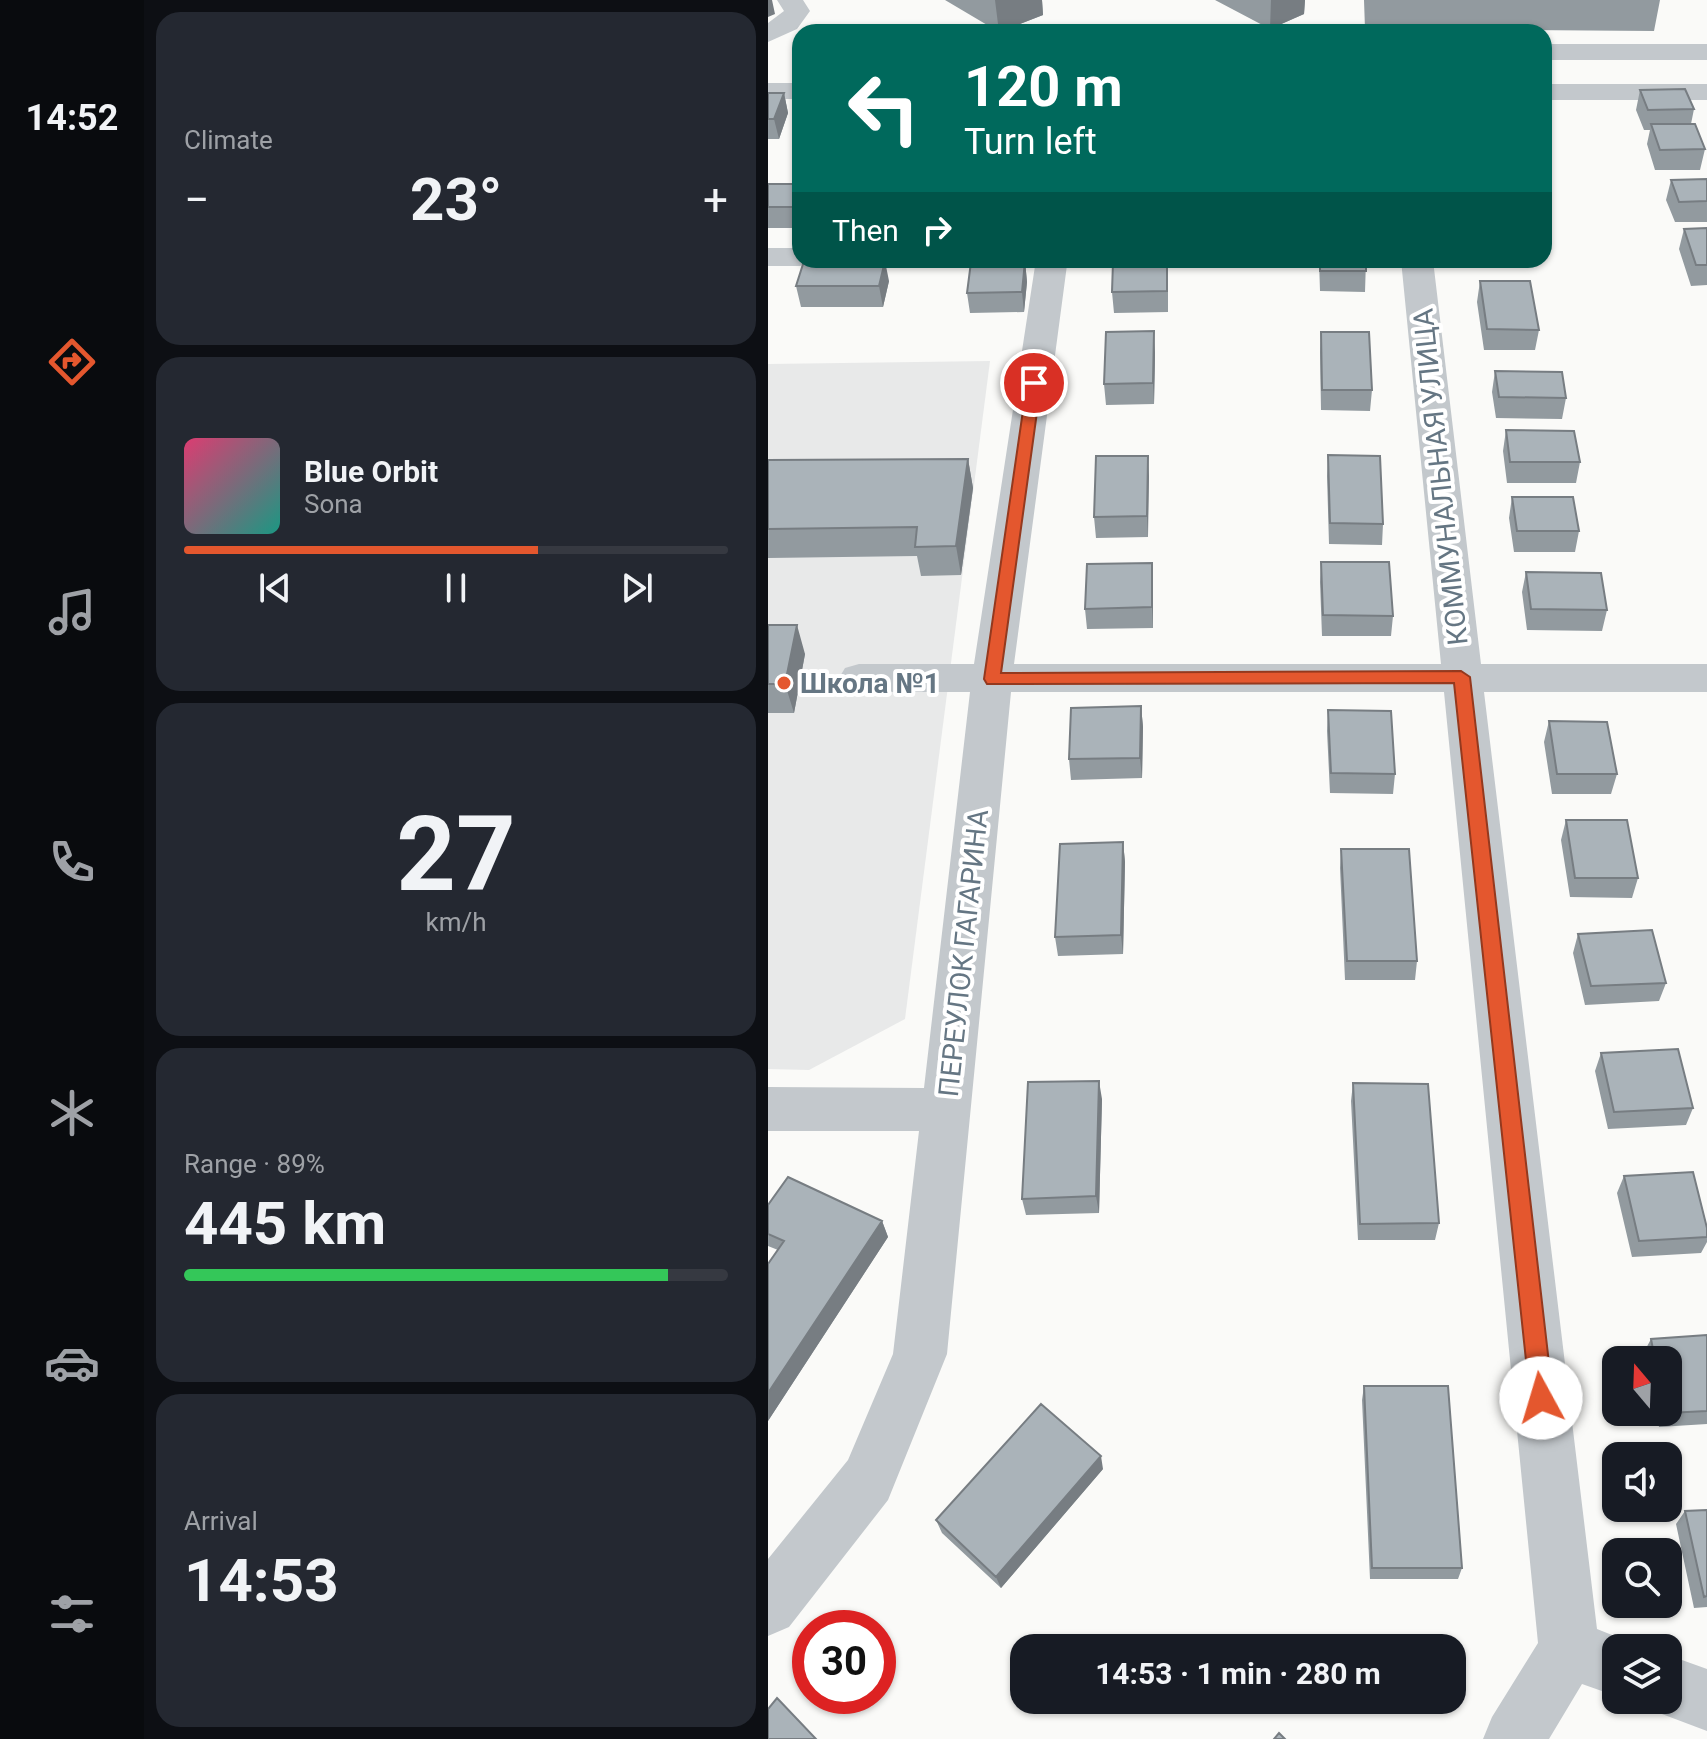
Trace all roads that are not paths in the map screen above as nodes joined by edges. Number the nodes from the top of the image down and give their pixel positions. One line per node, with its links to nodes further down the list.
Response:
1 (790, 0): 2 (street)
2 (775, 44)
3 (1552, 52): 4 (street)
4 (1707, 52)
5 (768, 91): 6 (street)
6 (792, 91)
7 (1552, 92): 8 (street)
8 (1707, 92)
9 (768, 257): 10 (street)
10 (792, 257)
11 (1051, 268): 16 (street, ПЕРЕУЛОК ГАГАРИНА)
12 (1418, 268): 13 (street, КОММУНАЛЬНАЯ УЛИЦА)
13 (1461, 677): 15 (street); 16 (street); 20 (street, КОММУНАЛЬНАЯ УЛИЦА)
14 (859, 678): 16 (street)
15 (1707, 678)
16 (992, 679): 18 (street, ПЕРЕУЛОК ГАГАРИНА)
17 (768, 1109): 18 (street)
18 (947, 1110): 19 (street, ПЕРЕУЛОК ГАГАРИНА)
19 (768, 1606)
20 (1592, 1658): 23 (street, КОММУНАЛЬНАЯ УЛИЦА)
21 (1682, 1691): 22 (street)
22 (1707, 1700)
23 (1514, 1739)

